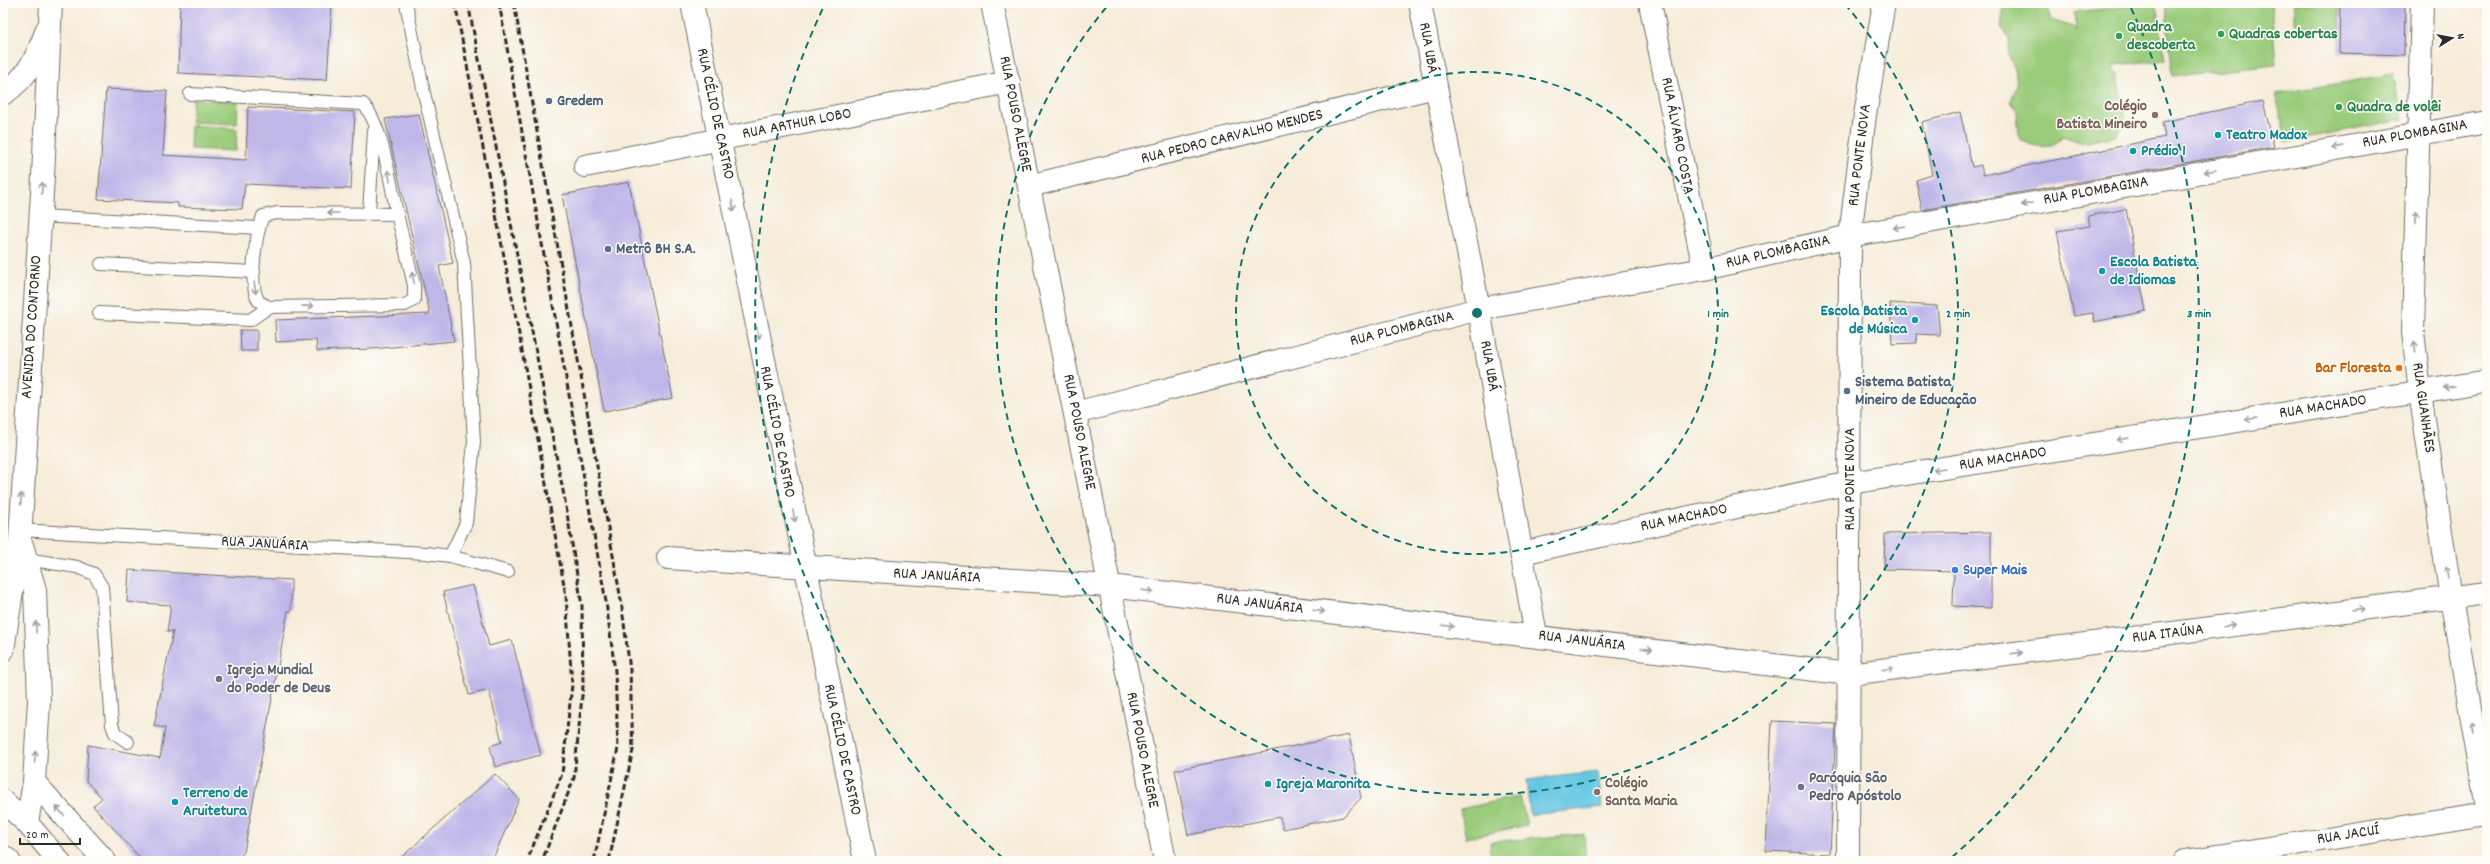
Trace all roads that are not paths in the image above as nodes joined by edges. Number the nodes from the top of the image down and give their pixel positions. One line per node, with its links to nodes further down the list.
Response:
1 (406, 3): 36 (lane)
2 (692, 3): 16 (street, RUA CÉLIO DE CASTRO)
3 (992, 3): 9 (street, RUA POUSO ALEGRE)
4 (1420, 3): 10 (street, RUA UBÁ)
5 (1650, 3): 25 (street, RUA ÁLVARO COSTA)
6 (1884, 3): 23 (street, RUA PONTE NOVA)
7 (2422, 3): 15 (street, RUA GUANHÃES)
8 (50, 13): 11 (street); 21 (street, AVENIDA DO CONTORNO, one-way to 8)
9 (1009, 82): 16 (street, RUA ARTHUR LOBO); 18 (street, RUA POUSO ALEGRE)
10 (1435, 87): 18 (street, RUA PEDRO CARVALHO MENDES); 28 (street, RUA UBÁ)
11 (3, 94)
12 (190, 94): 14 (lane)
13 (2487, 122): 15 (street, RUA PLOMBAGINA)
14 (374, 125): 19 (lane); 20 (lane, one-way to 14)
15 (2418, 133): 23 (street, RUA PLOMBAGINA, one-way to 23); 31 (street, RUA GUANHÃES, one-way to 15)
16 (720, 139): 17 (street, RUA ARTHUR LOBO); 39 (street, RUA CÉLIO DE CASTRO, one-way to 39)
17 (586, 166)
18 (1029, 186): 32 (street, RUA POUSO ALEGRE)
19 (369, 213): 20 (lane); 22 (lane, one-way to 22)
20 (397, 214): 27 (lane, one-way to 20)
21 (40, 216): 22 (lane); 34 (street, AVENIDA DO CONTORNO, one-way to 21)
22 (258, 228): 26 (lane)
23 (1850, 236): 25 (street, RUA PLOMBAGINA); 33 (street, RUA PONTE NOVA)
24 (101, 264): 26 (lane)
25 (1704, 269): 28 (street, RUA PLOMBAGINA)
26 (254, 272): 27 (lane, one-way to 27)
27 (269, 307): 29 (lane)
28 (1479, 309): 32 (street, RUA PLOMBAGINA); 35 (street, RUA UBÁ)
29 (99, 313)
30 (2487, 380): 31 (street, RUA MACHADO, one-way to 31)
31 (2420, 392): 33 (street, RUA MACHADO, one-way to 33); 43 (street, RUA GUANHÃES, one-way to 31)
32 (1075, 413): 41 (street, RUA POUSO ALEGRE)
33 (1850, 483): 35 (street, RUA MACHADO); 46 (street, RUA PONTE NOVA)
34 (20, 534): 36 (lane, RUA JANUÁRIA); 38 (street); 45 (street, AVENIDA DO CONTORNO)
35 (1521, 553): 44 (street, RUA UBÁ)
36 (450, 556): 40 (lane, RUA JANUÁRIA)
37 (668, 558): 39 (street, RUA JANUÁRIA)
38 (26, 559): 47 (lane); 48 (street, one-way to 38)
39 (804, 568): 41 (street, RUA JANUÁRIA); 57 (street, RUA CÉLIO DE CASTRO)
40 (508, 572)
41 (1110, 586): 44 (street, RUA JANUÁRIA, one-way to 44); 58 (street, RUA POUSO ALEGRE)
42 (2487, 593): 43 (street, RUA ITAÚNA)
43 (2451, 598): 46 (street, RUA ITAÚNA, one-way to 43); 50 (street, RUA GUANHÃES, one-way to 43)
44 (1536, 636): 46 (street, RUA JANUÁRIA, one-way to 46)
45 (3, 650)
46 (1849, 674): 59 (street, RUA PONTE NOVA)
47 (128, 742)
48 (34, 782): 52 (street); 56 (street, one-way to 48)
49 (3, 800): 52 (street)
50 (2487, 808)
51 (2487, 814): 60 (street, RUA JACUÍ)
52 (33, 831): 55 (street)
53 (3, 856): 54 (street)
54 (9, 861)
55 (59, 861)
56 (105, 861)
57 (864, 861)
58 (1165, 861)
59 (1848, 861)
60 (2185, 861)

